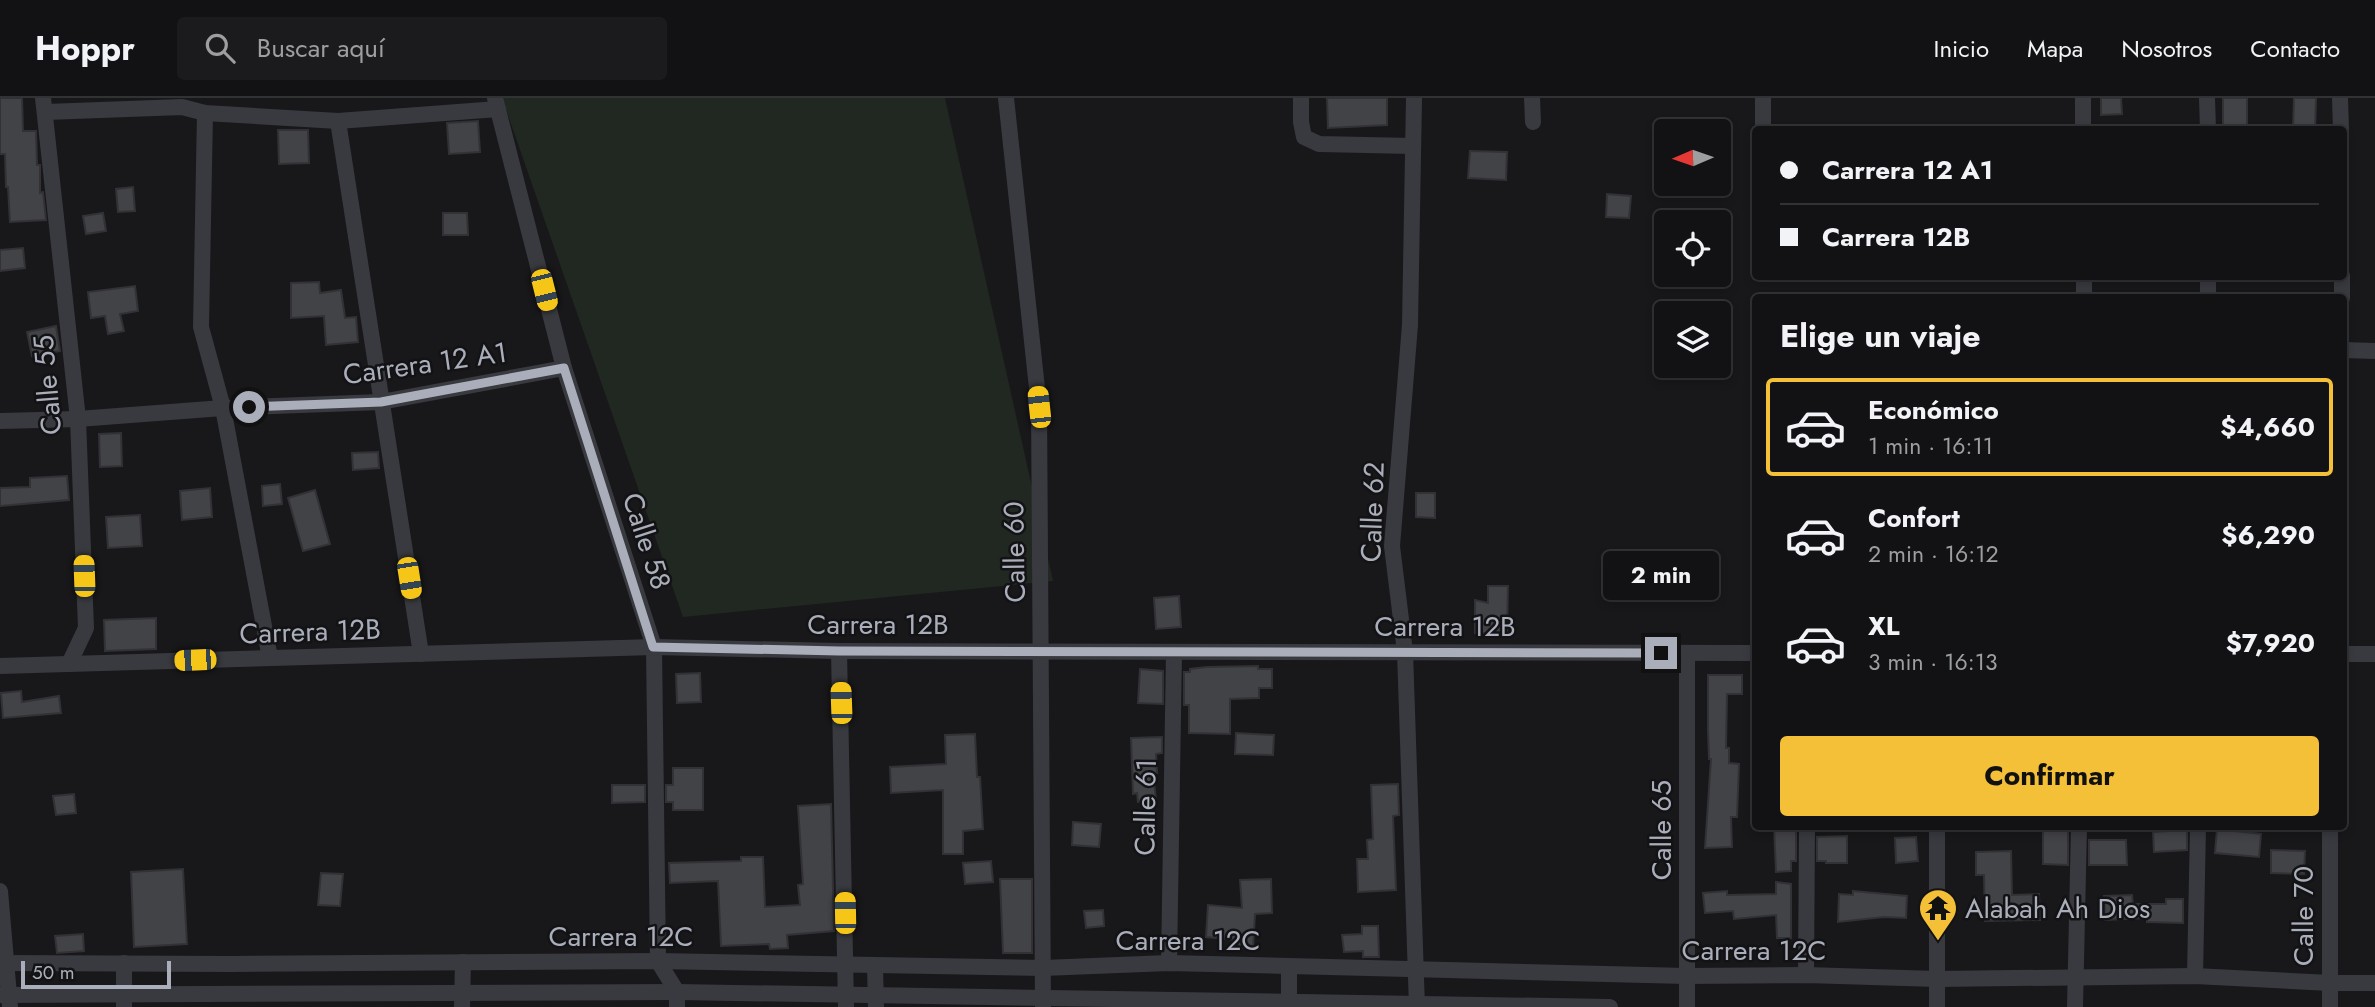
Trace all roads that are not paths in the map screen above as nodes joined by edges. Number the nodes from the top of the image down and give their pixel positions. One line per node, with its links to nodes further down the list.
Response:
1 (1006, 98): 29 (street, Calle 60)
2 (1301, 98): 19 (street)
3 (1414, 98): 19 (street, Calle 62)
4 (1532, 98): 14 (street)
5 (1763, 98): 15 (street)
6 (2083, 98): 16 (street)
7 (2207, 98): 17 (street)
8 (2340, 98): 18 (street)
9 (182, 103): 11 (street); 12 (street)
10 (496, 103): 13 (street); 22 (street, Calle 58)
11 (44, 105): 25 (street, Calle 55)
12 (205, 113): 13 (street); 24 (street)
13 (338, 121): 23 (street)
14 (1533, 122)
15 (1763, 126)
16 (2083, 126)
17 (2208, 126)
18 (2341, 126)
19 (1413, 146): 31 (street, Calle 62)
20 (2347, 349): 21 (street)
21 (2375, 351)
22 (564, 368): 23 (street, Carrera 12 A1); 27 (street, Calle 58)
23 (381, 402): 24 (street, Carrera 12 A1); 34 (street)
24 (223, 408): 25 (street, Carrera 12 A1); 37 (street)
25 (78, 419): 26 (street, Carrera 12 A1); 38 (street, Calle 55)
26 (0, 421)
27 (653, 647): 28 (street, Carrera 12B); 34 (street, Carrera 12B); 46 (street, Calle 58)
28 (839, 651): 29 (street, Carrera 12B); 51 (street)
29 (1041, 651): 30 (street, Carrera 12B); 54 (street, Calle 60)
30 (1174, 652): 31 (street, Carrera 12B); 49 (street, Calle 61)
31 (1405, 652): 32 (street, Carrera 12B); 55 (street, Calle 62)
32 (1687, 653): 33 (street, Carrera 12B); 57 (street, Calle 65)
33 (1752, 653)
34 (421, 654): 37 (street, Carrera 12B)
35 (2347, 654): 36 (street)
36 (2375, 654)
37 (270, 658): 38 (street, Carrera 12B)
38 (69, 664): 39 (street, Carrera 12B)
39 (0, 666)
40 (1807, 830): 56 (street)
41 (1937, 830): 60 (street)
42 (2079, 830): 59 (street)
43 (2198, 830): 58 (street)
44 (2330, 830): 61 (street, Calle 70)
45 (0, 891): 48 (street)
46 (658, 961): 47 (street, Carrera 12C); 51 (street, Carrera 12C); 67 (street)
47 (463, 962): 50 (street, Carrera 12C); 66 (street)
48 (4, 963): 50 (street, Carrera 12C); 63 (street)
49 (1169, 963): 53 (street, Carrera 12C); 54 (street, Carrera 12C)
50 (124, 964): 68 (street)
51 (846, 965): 52 (street, Carrera 12C); 69 (street)
52 (875, 966): 54 (street, Carrera 12C); 70 (street)
53 (1289, 967): 55 (street, Carrera 12C); 73 (street)
54 (1043, 968): 71 (street, Calle 60)
55 (1416, 970): 57 (street, Carrera 12C); 74 (street, Calle 62)
56 (1806, 975): 57 (street, Carrera 12C); 60 (street, Carrera 12C)
57 (1687, 976): 77 (street, Calle 65)
58 (2195, 976): 59 (street, Carrera 12C); 61 (street, Carrera 12C)
59 (2074, 978): 60 (street, Carrera 12C); 79 (street)
60 (1937, 979): 78 (street)
61 (2330, 983): 62 (street, Carrera 12C); 80 (street, Calle 70)
62 (2375, 983)
63 (7, 999): 68 (street, Carrera 12C)
64 (232, 1000): 65 (street, Carrera 12C); 68 (street, Carrera 12C)
65 (351, 1000): 66 (street, Carrera 12C)
66 (462, 1000): 67 (street, Carrera 12C)
67 (677, 1000): 69 (street, Carrera 12C)
68 (124, 1001)
69 (846, 1001): 70 (street, Carrera 12C)
70 (875, 1001): 71 (street, Carrera 12C)
71 (1043, 1002): 72 (street, Carrera 12C)
72 (1168, 1003): 73 (street, Carrera 12C)
73 (1289, 1004): 74 (street, Carrera 12C)
74 (1417, 1006): 75 (street, Carrera 12C)
75 (1564, 1006): 76 (street, Carrera 12C)
76 (1610, 1007)
77 (1687, 1007)
78 (1937, 1007)
79 (2075, 1007)
80 (2330, 1007)

